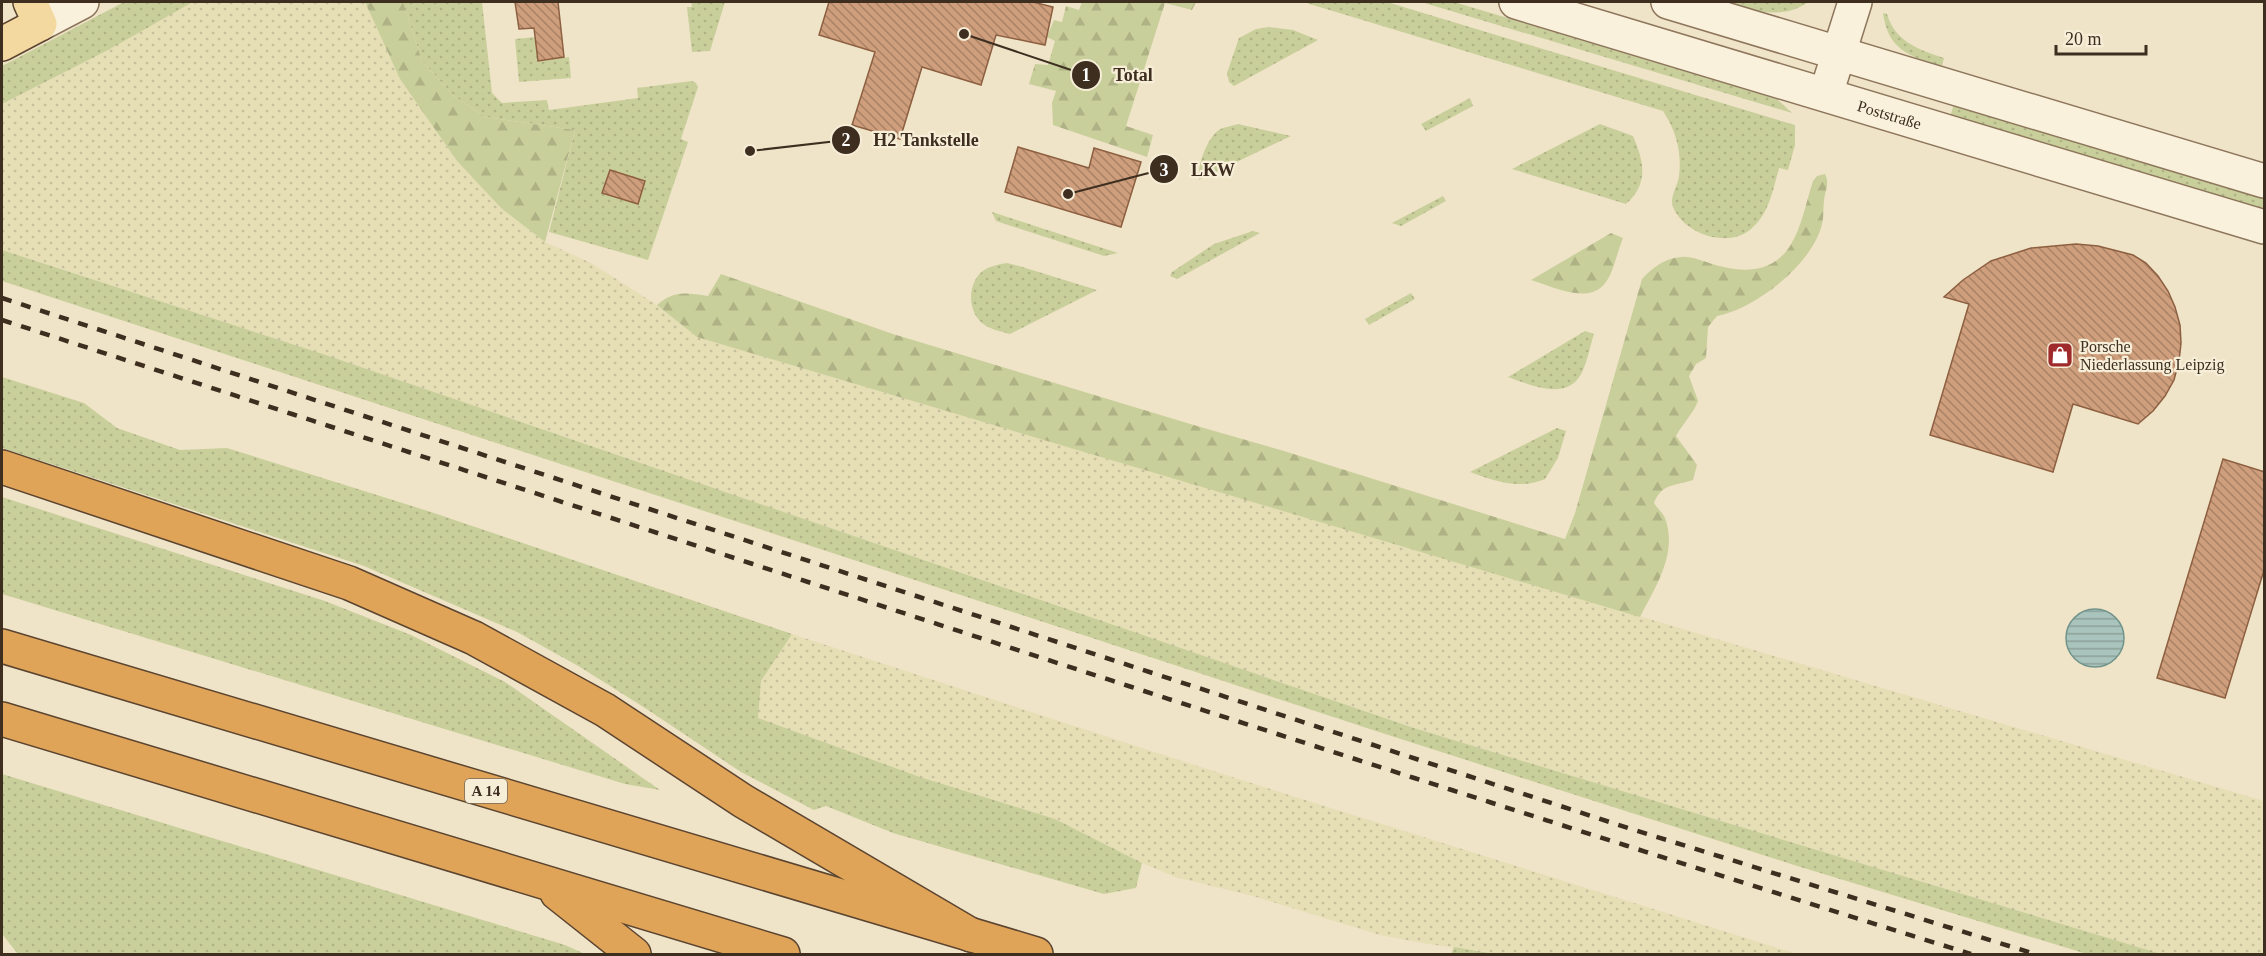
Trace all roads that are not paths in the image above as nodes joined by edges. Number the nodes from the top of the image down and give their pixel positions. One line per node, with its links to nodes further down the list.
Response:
1 (82, 2): 5 (street)
2 (1516, 2): 8 (street, Poststraße)
3 (1668, 2): 7 (street)
4 (1855, 2): 7 (street)
5 (35, 13): 6 (main road)
6 (2, 44)
7 (1838, 52): 8 (street); 9 (street)
8 (1826, 94): 10 (street, Poststraße)
9 (2265, 181)
10 (2265, 227)
11 (2, 467): 15 (highway)
12 (2, 645): 15 (highway, A 14)
13 (2, 718): 14 (highway)
14 (544, 882): 16 (highway); 17 (highway)
15 (971, 935): 18 (highway, A 14)
16 (634, 954)
17 (783, 954)
18 (1036, 954)

